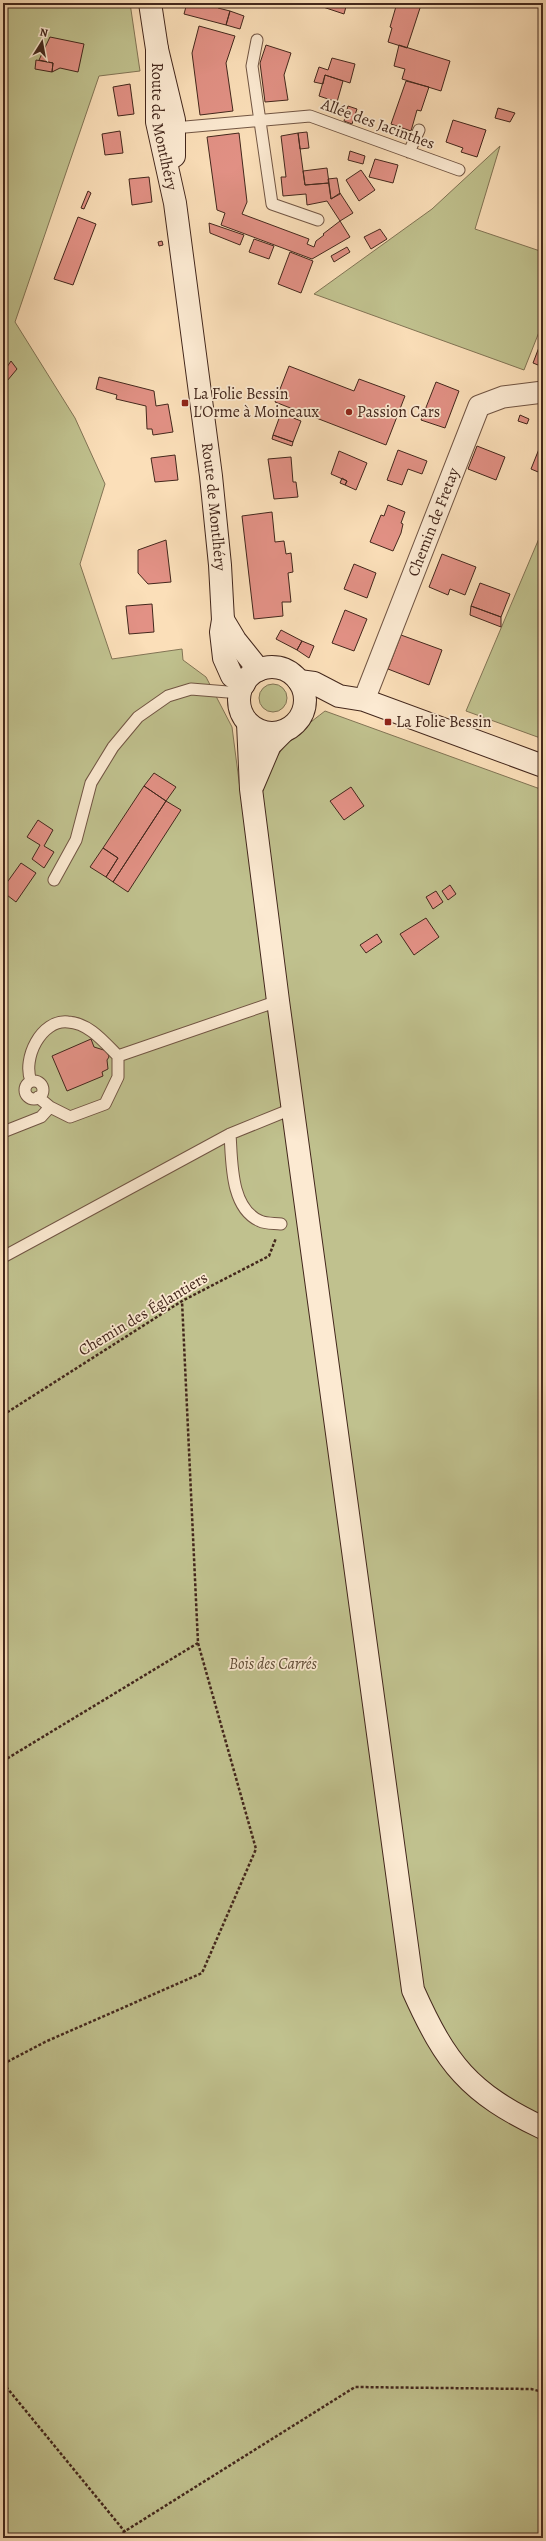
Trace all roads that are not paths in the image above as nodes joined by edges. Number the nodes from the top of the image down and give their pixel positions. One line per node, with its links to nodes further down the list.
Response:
1 (150, 3): 3 (main road, Route de Montlhéry)
2 (257, 40): 4 (lane)
3 (157, 49): 5 (main road, Route de Montlhéry); 9 (main road, Route de Montlhéry)
4 (260, 119): 5 (lane, Allée des Jacinthes); 7 (lane, Allée des Jacinthes); 10 (lane)
5 (174, 128): 9 (main road, Route de Montlhéry)
6 (420, 130): 7 (lane)
7 (409, 152): 8 (lane, Allée des Jacinthes)
8 (459, 170)
9 (175, 203): 13 (main road, Route de Montlhéry)
10 (318, 220)
11 (543, 392): 15 (street, Chemin de Fretay)
12 (299, 681): 13 (main road); 14 (main road); 16 (main road)
13 (248, 682): 17 (main road); 21 (lane)
14 (339, 696): 15 (main road); 16 (main road)
15 (364, 700): 19 (main road)
16 (301, 716): 18 (main road)
17 (248, 722): 18 (main road); 20 (main road)
18 (283, 732): 20 (main road)
19 (543, 766)
20 (251, 789): 22 (main road)
21 (54, 880)
22 (278, 1001): 23 (lane); 25 (main road)
23 (118, 1056): 24 (lane); 24 (lane)
24 (50, 1107): 26 (lane)
25 (294, 1108): 27 (lane); 30 (main road)
26 (3, 1132)
27 (230, 1134): 28 (lane); 29 (lane)
28 (281, 1224)
29 (3, 1257)
30 (543, 2128)

